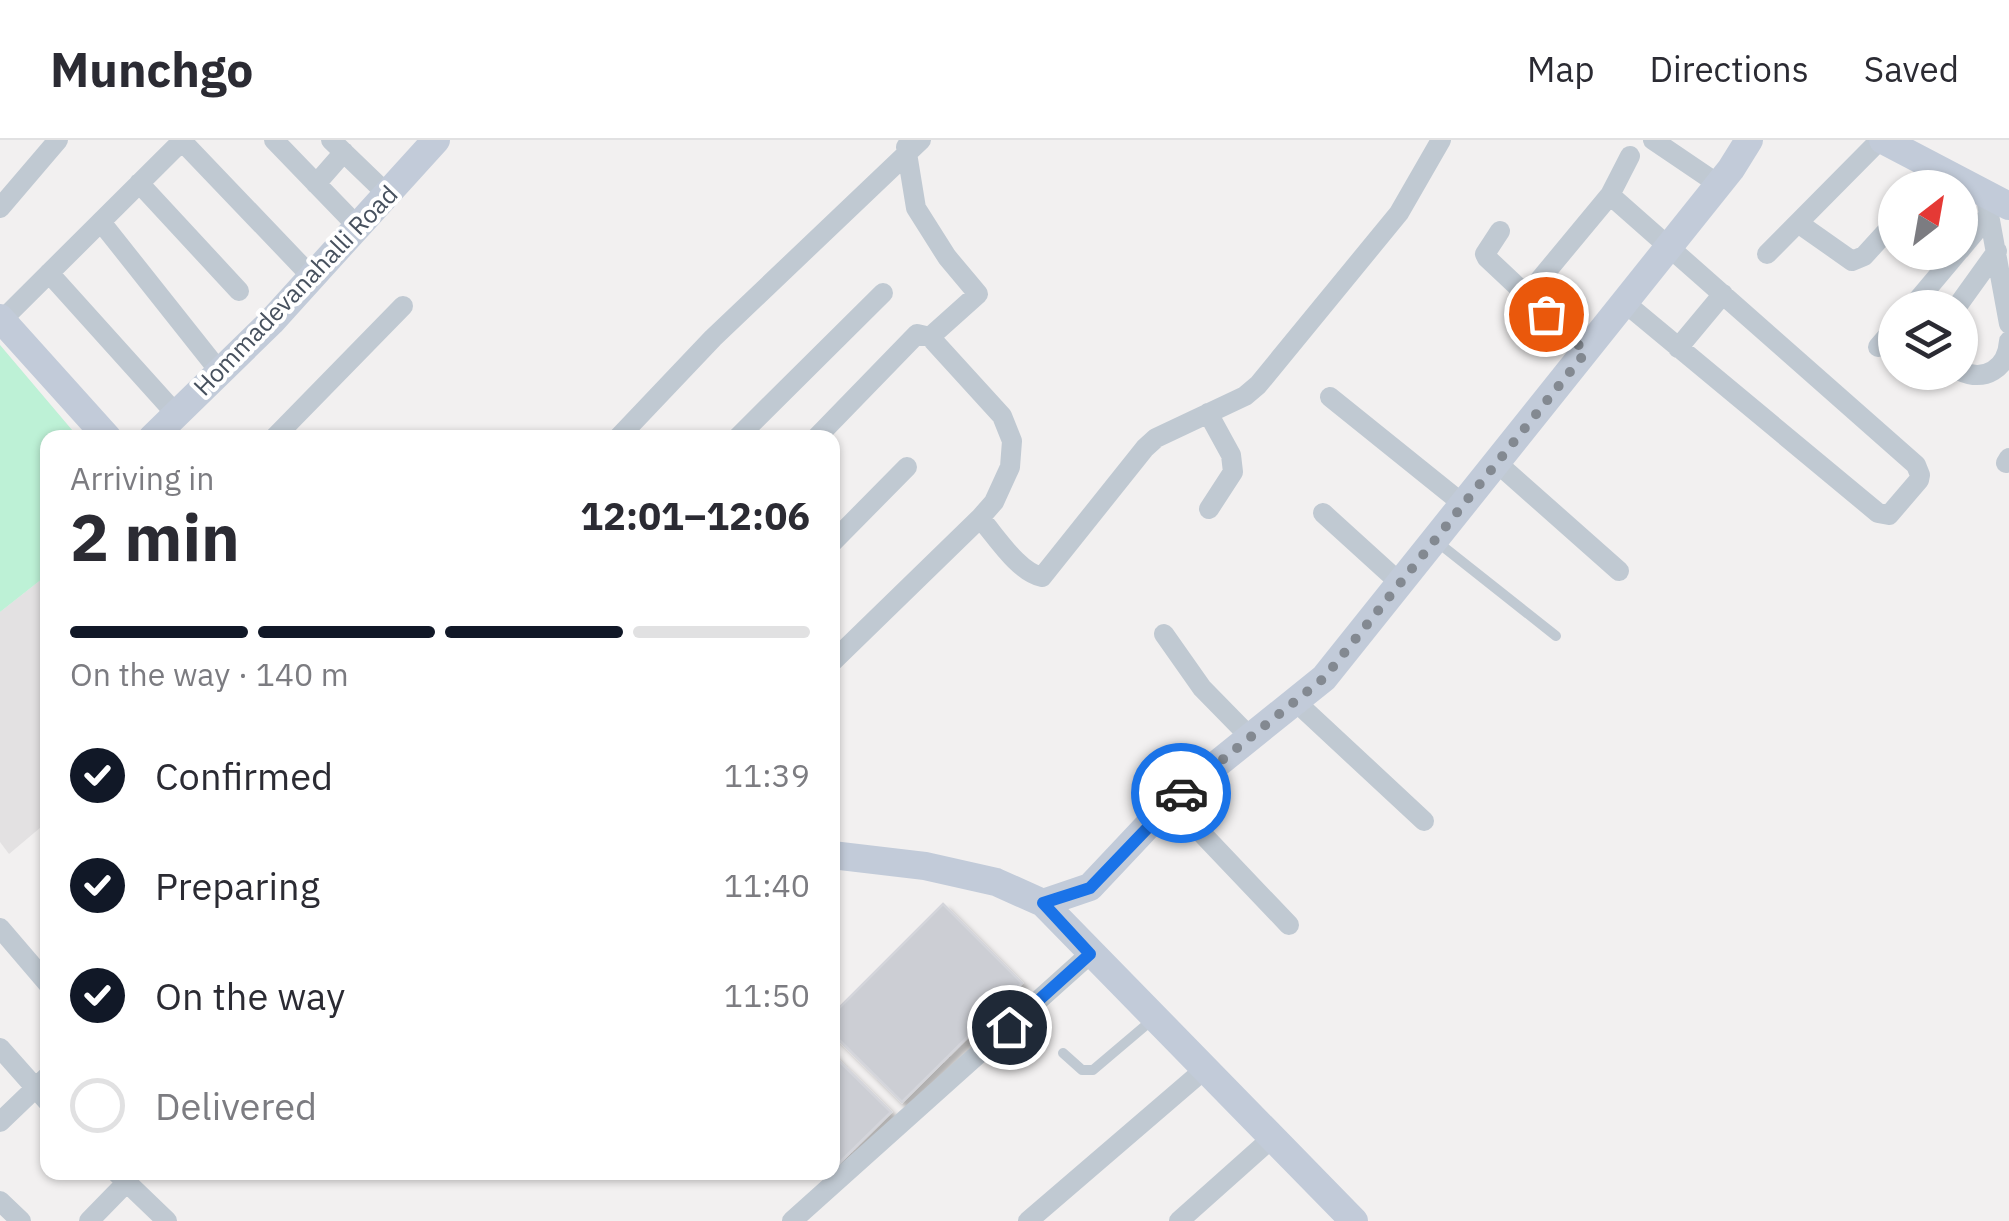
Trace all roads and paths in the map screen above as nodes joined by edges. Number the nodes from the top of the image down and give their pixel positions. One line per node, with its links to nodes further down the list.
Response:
1 (58, 140): 19 (street)
2 (182, 140): 13 (street); 31 (street)
3 (274, 140): 14 (street)
4 (436, 140): 16 (main road, Hommadevanahalli Road)
5 (1441, 140): 49 (street)
6 (1653, 140): 15 (street)
7 (1750, 140): 15 (main road)
8 (1881, 140): 12 (main road); 21 (street)
9 (911, 145): 42 (street); 54 (street)
10 (338, 146): 14 (street); 16 (street)
11 (1630, 156): 17 (street)
12 (1923, 170)
13 (139, 183): 20 (street); 34 (street)
14 (316, 184): 22 (street)
15 (1718, 184): 26 (main road)
16 (388, 194): 22 (main road, Hommadevanahalli Road)
17 (1610, 194): 26 (street); 37 (street)
18 (1994, 205): 23 (street); 27 (street)
19 (0, 208)
20 (100, 222): 30 (street); 46 (street)
21 (1798, 224): 25 (street); 28 (street)
22 (358, 226): 31 (main road, Hommadevanahalli Road)
23 (1978, 226)
24 (1500, 231): 37 (street)
25 (1878, 241)
26 (1669, 246): 36 (street); 38 (main road)
27 (1997, 251): 33 (street); 41 (street)
28 (1768, 254)
29 (1943, 270): 32 (street)
30 (49, 273): 40 (street); 50 (street)
31 (312, 277): 46 (main road, Hommadevanahalli Road)
32 (1926, 290)
33 (1969, 290)
34 (238, 291)
35 (882, 293): 55 (street)
36 (1723, 294): 44 (street); 44 (street)
37 (1526, 295): 45 (street)
38 (1624, 302): 44 (street); 45 (main road)
39 (403, 306): 53 (street)
40 (1, 319): 51 (main road)
41 (2009, 324)
42 (930, 337): 56 (street); 62 (street)
43 (2009, 341): 47 (street)
44 (1678, 348)
45 (1586, 352): 57 (main road)
46 (220, 372): 50 (main road, Hommadevanahalli Road)
47 (1978, 377)
48 (1330, 397): 59 (street)
49 (1208, 413): 60 (street); 62 (street)
50 (176, 414): 52 (main road, Hommadevanahalli Road)
51 (101, 430)
52 (160, 430)
53 (282, 430)
54 (626, 430)
55 (745, 430)
56 (824, 430)
57 (1496, 462): 59 (main road); 65 (street)
58 (907, 466): 63 (street)
59 (1462, 504): 64 (main road)
60 (1208, 510)
61 (1323, 513): 66 (street)
62 (980, 518): 69 (street)
63 (840, 535)
64 (1434, 540): 66 (main road); 68 (lane)
65 (1619, 571)
66 (1400, 583): 70 (main road)
67 (1164, 634): 71 (street)
68 (1556, 636)
69 (840, 654)
70 (1295, 702): 71 (main road); 73 (street)
71 (1250, 737): 72 (main road)
72 (1171, 802): 75 (main road); 76 (street)
73 (1424, 821)
74 (840, 857): 75 (main road)
75 (1043, 903): 78 (main road)
76 (1289, 925)
77 (0, 928): 79 (street)
78 (1090, 954): 80 (main road); 88 (street)
79 (40, 975)
80 (1153, 1018): 82 (lane); 83 (main road)
81 (0, 1048): 84 (street)
82 (1062, 1053)
83 (1205, 1069): 87 (main road); 97 (street)
84 (40, 1086)
85 (40, 1091): 86 (street)
86 (0, 1122)
87 (1271, 1139): 98 (street); 99 (main road)
88 (840, 1178)
89 (120, 1180): 94 (street)
90 (123, 1180): 95 (street)
91 (838, 1180): 96 (street)
92 (0, 1201): 93 (street)
93 (21, 1221)
94 (90, 1221)
95 (167, 1221)
96 (792, 1221)
97 (1028, 1221)
98 (1179, 1221)
99 (1354, 1221)

